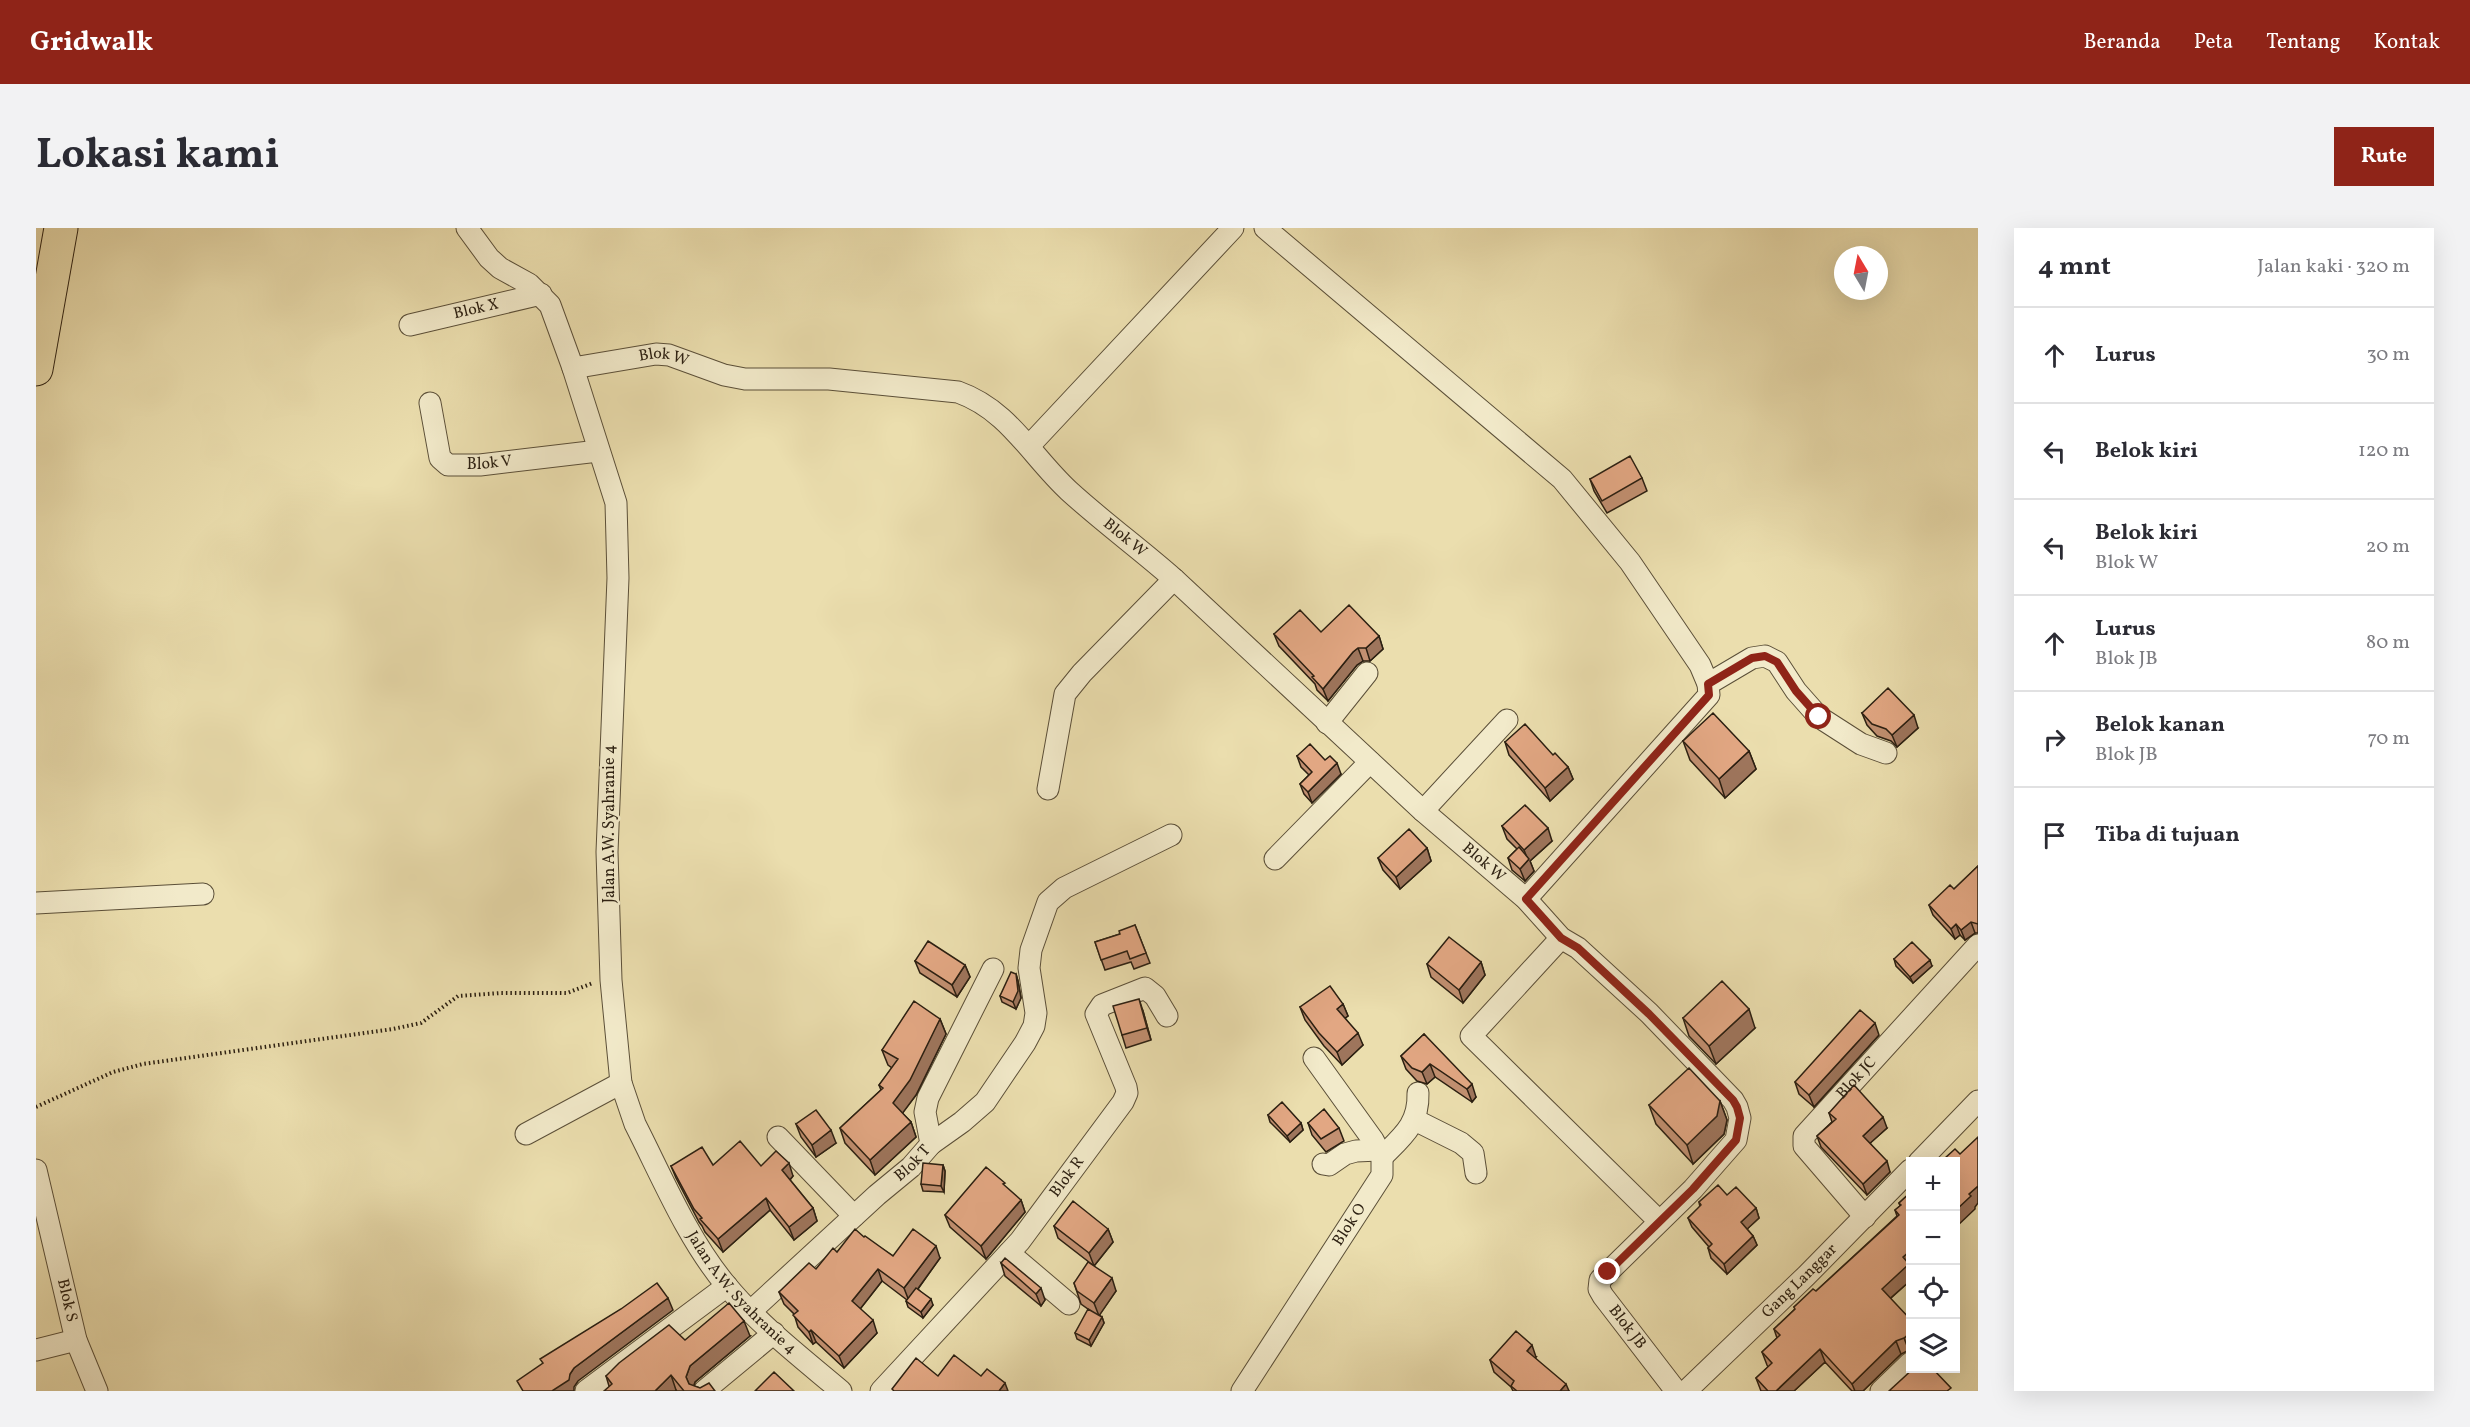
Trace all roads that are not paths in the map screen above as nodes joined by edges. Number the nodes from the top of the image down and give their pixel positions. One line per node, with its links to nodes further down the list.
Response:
1 (61, 228): 8 (main road)
2 (467, 228): 5 (street, Jalan A.W. Syahranie 4)
3 (1233, 228): 10 (street)
4 (1265, 228): 14 (street)
5 (541, 294): 6 (street, Blok X); 7 (street, Jalan A.W. Syahranie 4)
6 (410, 325)
7 (573, 368): 10 (street, Blok W); 11 (street, Jalan A.W. Syahranie 4)
8 (36, 369)
9 (430, 403): 11 (street, Blok V)
10 (1029, 446): 12 (street, Blok W)
11 (598, 451): 31 (street, Jalan A.W. Syahranie 4)
12 (1174, 579): 16 (street, Blok W); 19 (street)
13 (1367, 673): 16 (street)
14 (1708, 684): 17 (street); 24 (street)
15 (1507, 720): 20 (street)
16 (1327, 723): 18 (street, Blok W)
17 (1886, 753)
18 (1370, 762): 20 (street, Blok W); 22 (street)
19 (1048, 789)
20 (1423, 811): 24 (street, Blok W)
21 (1171, 835): 37 (street)
22 (1275, 859)
23 (203, 894): 25 (street)
24 (1526, 899): 26 (street, Blok W)
25 (36, 903)
26 (1569, 943): 46 (street, Blok JB); 46 (street)
27 (1978, 945): 45 (street, Blok JC)
28 (993, 969): 37 (street, Blok T)
29 (1167, 1016): 47 (street, Blok R)
30 (1314, 1058): 38 (street)
31 (621, 1083): 35 (street); 48 (street, Jalan A.W. Syahranie 4)
32 (1418, 1093): 34 (street)
33 (1978, 1101): 39 (street)
34 (1415, 1120): 38 (street); 42 (street)
35 (526, 1134)
36 (778, 1137): 44 (street)
37 (931, 1144): 44 (street, Blok T)
38 (1381, 1154): 40 (street); 60 (street, Blok O)
39 (1923, 1157)
40 (1323, 1164)
41 (36, 1170): 52 (street, Blok S)
42 (1476, 1173)
43 (1906, 1175): 45 (street, Gang Langgar)
44 (854, 1216): 50 (street, Blok T)
45 (1865, 1217): 62 (street, Gang Langgar)
46 (1659, 1221): 61 (street, Blok JB)
47 (1009, 1253): 49 (street); 59 (street, Blok R)
48 (727, 1286): 50 (street, Jalan A.W. Syahranie 4); 56 (street)
49 (1069, 1304)
50 (752, 1311): 51 (street, Jalan A.W. Syahranie 4)
51 (774, 1333): 57 (street); 58 (street, Jalan A.W. Syahranie 4)
52 (76, 1340): 53 (street); 55 (street, Blok S)
53 (36, 1350)
54 (1906, 1368): 63 (street)
55 (97, 1391)
56 (586, 1391)
57 (704, 1391)
58 (841, 1391)
59 (881, 1391)
60 (1242, 1391)
61 (1676, 1391)
62 (1686, 1391)
63 (1881, 1391)

